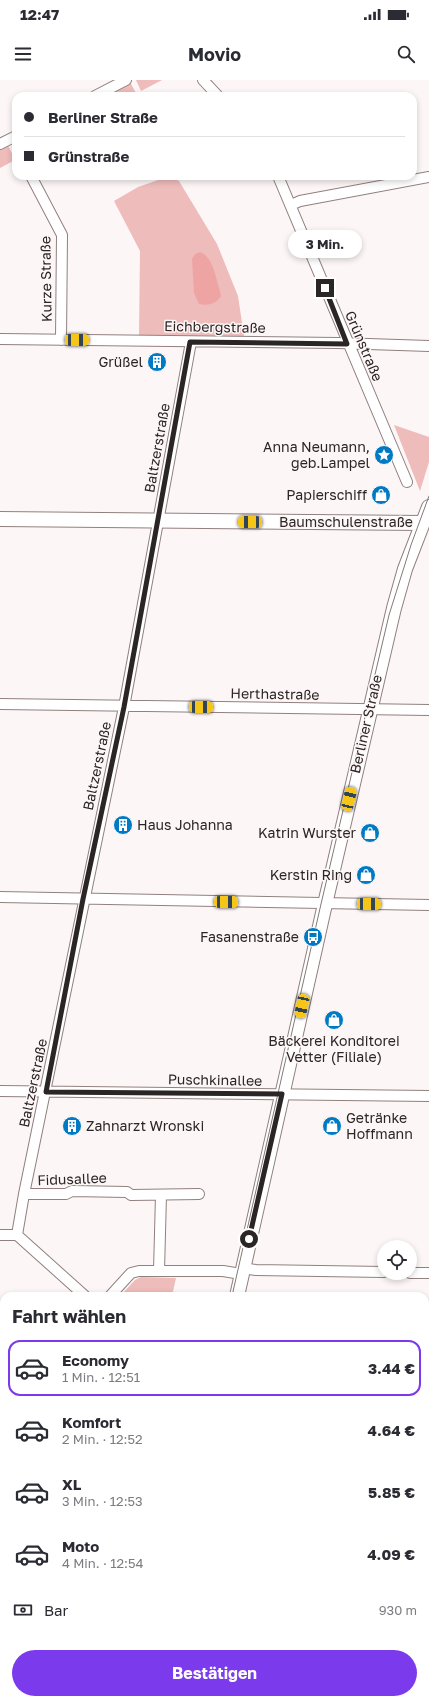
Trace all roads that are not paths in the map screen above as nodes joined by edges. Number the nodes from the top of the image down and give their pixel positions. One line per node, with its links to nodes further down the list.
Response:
1 (126, 80): 3 (street)
2 (203, 80): 4 (street)
3 (103, 92)
4 (214, 92)
5 (12, 141): 6 (street)
6 (0, 144)
7 (429, 177): 8 (street)
8 (417, 179)
9 (33, 180): 14 (street, Kurze Straße)
10 (280, 180): 12 (street, Grünstraße)
11 (413, 180): 12 (street)
12 (291, 205): 16 (street, Grünstraße)
13 (0, 339): 14 (street, Eichbergstraße)
14 (61, 340): 15 (street, Eichbergstraße)
15 (190, 342): 16 (street, Eichbergstraße); 21 (street, Baltzerstraße)
16 (347, 344): 17 (street, Eichbergstraße); 18 (street, Grünstraße)
17 (429, 346)
18 (407, 482)
19 (429, 507): 22 (street, Berliner Straße)
20 (0, 519): 21 (street, Baumschulenstraße)
21 (158, 521): 22 (street, Baumschulenstraße); 24 (street, Baltzerstraße)
22 (426, 523): 25 (street, Berliner Straße)
23 (0, 704): 24 (street, Herthastraße)
24 (124, 707): 25 (street, Herthastraße); 28 (street, Baltzerstraße)
25 (370, 709): 26 (street, Herthastraße); 29 (street, Berliner Straße)
26 (429, 710)
27 (0, 897): 28 (street)
28 (83, 899): 29 (street); 32 (street, Baltzerstraße)
29 (325, 904): 30 (street); 33 (street, Berliner Straße)
30 (429, 905)
31 (0, 1091): 32 (street, Puschkinallee)
32 (46, 1092): 33 (street, Puschkinallee); 35 (street, Baltzerstraße)
33 (282, 1094): 34 (street, Puschkinallee); 41 (street, Berliner Straße)
34 (429, 1096)
35 (24, 1194): 37 (street, Fidusallee); 39 (street, Fidusallee)
36 (199, 1194): 37 (street, Fidusallee)
37 (161, 1195): 40 (street)
38 (0, 1235): 39 (street)
39 (17, 1235): 45 (street)
40 (159, 1271): 41 (street); 46 (street)
41 (242, 1271): 42 (street); 47 (street, Berliner Straße)
42 (377, 1272)
43 (417, 1273): 44 (street)
44 (429, 1273)
45 (81, 1292)
46 (114, 1292)
47 (238, 1292)

